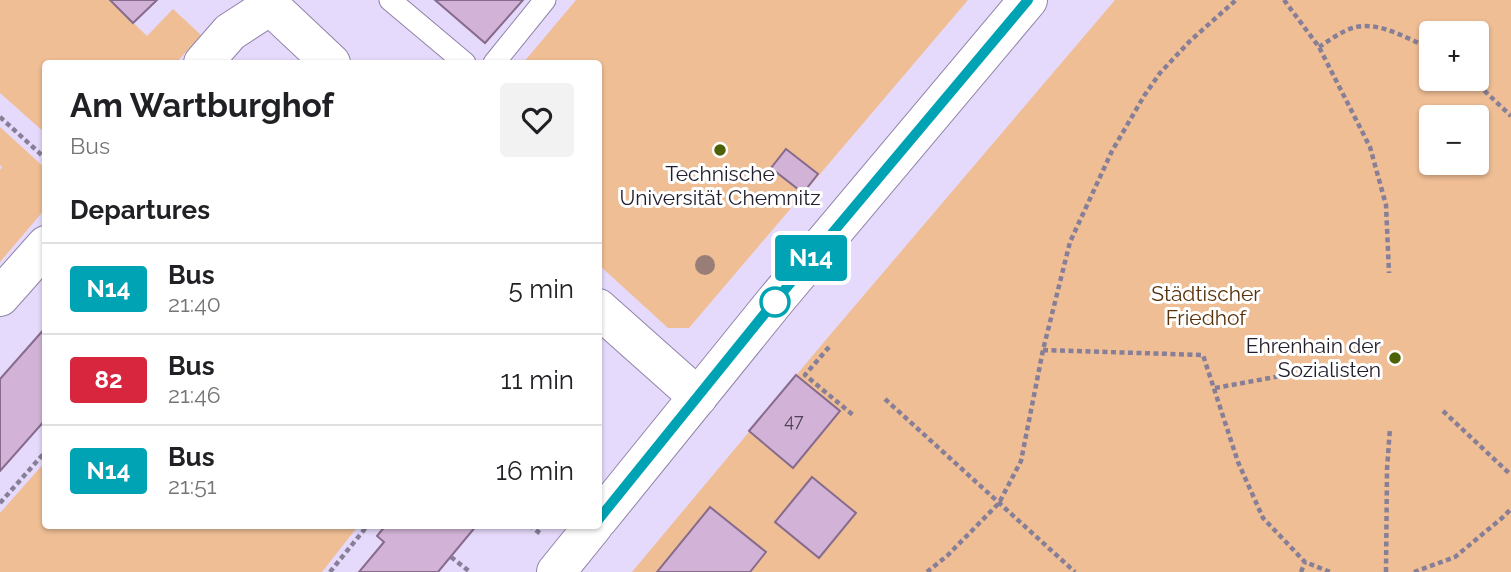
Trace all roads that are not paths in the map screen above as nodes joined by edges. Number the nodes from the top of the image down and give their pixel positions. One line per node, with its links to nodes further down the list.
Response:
1 (390, 0): 7 (lane)
2 (545, 0): 8 (lane)
3 (1028, 0): 12 (main road)
4 (267, 3): 5 (main road); 6 (main road)
5 (206, 60)
6 (328, 60)
7 (461, 60)
8 (496, 60)
9 (42, 250): 10 (main road)
10 (0, 297)
11 (602, 312): 12 (main road)
12 (698, 397): 13 (main road)
13 (602, 515)
14 (591, 529): 15 (main road)
15 (556, 572)

